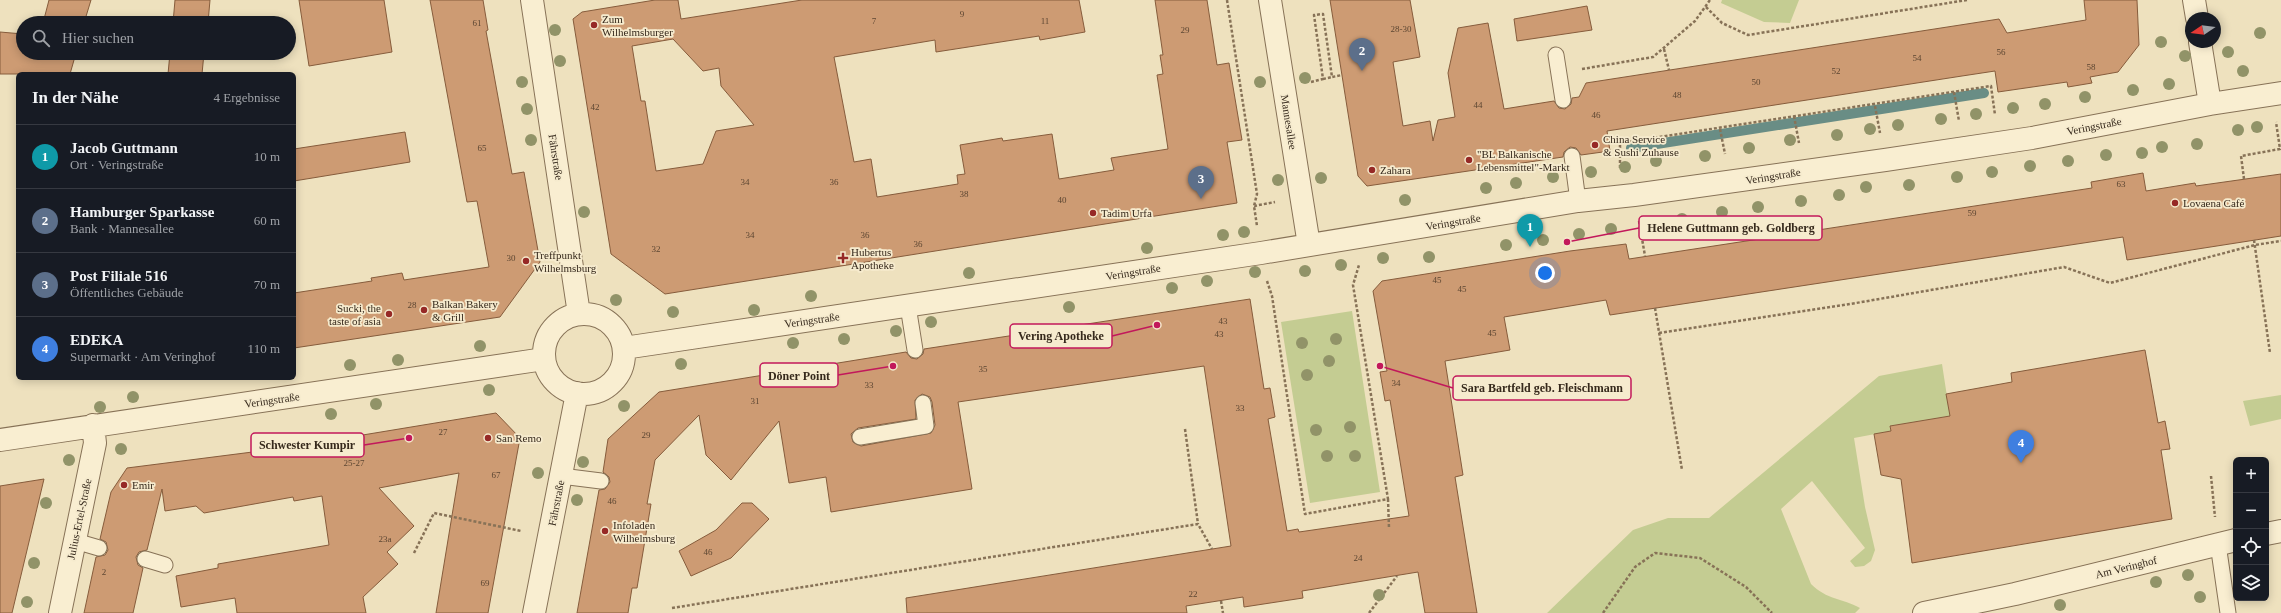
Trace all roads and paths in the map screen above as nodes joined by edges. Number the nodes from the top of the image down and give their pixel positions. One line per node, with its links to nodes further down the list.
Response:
1 (532, 0): 44 (street, Fährstraße)
2 (1227, 0): 34 (path)
3 (1270, 0): 38 (street, Mannesallee)
4 (1710, 0): 7 (path)
5 (1967, 0): 7 (path)
6 (2194, 0): 8 (street)
7 (1706, 7): 10 (path)
8 (2196, 12)
9 (2201, 48): 21 (street)
10 (1664, 49): 12 (path); 13 (path)
11 (1556, 55): 13 (lane)
12 (1669, 70)
13 (1558, 73): 20 (lane)
14 (1342, 75): 15 (path)
15 (1332, 77): 16 (path); 16 (path)
16 (1323, 79): 17 (path)
17 (1311, 82)
18 (1954, 92): 22 (path); 23 (path); 29 (path)
19 (2276, 94): 21 (street, Veringstraße); 31 (path)
20 (1563, 100)
21 (2210, 104): 29 (street, Veringstraße)
22 (1956, 105)
23 (1875, 106): 24 (path); 25 (path)
24 (1794, 116): 26 (path); 27 (path)
25 (1877, 118)
26 (1720, 129): 28 (path); 32 (path)
27 (1797, 129)
28 (1723, 142)
29 (2000, 142): 32 (street, Veringstraße)
30 (1572, 156): 33 (lane)
31 (2244, 179)
32 (1627, 196): 33 (street, Veringstraße); 40 (path)
33 (1578, 201): 35 (street, Veringstraße)
34 (1257, 229)
35 (1359, 237): 38 (street, Veringstraße); 60 (path)
36 (2254, 240): 39 (path)
37 (2281, 241): 39 (path)
38 (1309, 245): 42 (street, Veringstraße)
39 (2255, 245): 45 (path); 48 (path)
40 (1646, 256)
41 (1266, 277): 60 (path)
42 (908, 306): 46 (street, Veringstraße); 47 (lane)
43 (1655, 308): 45 (path)
44 (579, 314): 46 (street); 49 (street)
45 (1659, 333): 56 (path)
46 (624, 348): 50 (street)
47 (915, 350)
48 (2270, 353)
49 (544, 359): 50 (street); 52 (street, Veringstraße)
50 (577, 393): 57 (street, Fährstraße)
51 (923, 404): 54 (lane)
52 (94, 425): 55 (street, Veringstraße); 66 (street, Julius-Ertel-Straße)
53 (1185, 429): 61 (path)
54 (860, 436)
55 (0, 440)
56 (1682, 470)
57 (561, 476): 59 (lane); 65 (street, Fährstraße)
58 (2211, 476): 67 (path)
59 (601, 482)
60 (1388, 499): 62 (path)
61 (1198, 524): 69 (path); 76 (path)
62 (1389, 528)
63 (2281, 531): 64 (street)
64 (2269, 533)
65 (549, 536): 70 (path); 78 (street, Fährstraße)
66 (74, 541): 68 (lane); 77 (street, Julius-Ertel-Straße)
67 (2227, 542): 74 (street, Am Veringhof); 85 (lane)
68 (98, 548)
69 (1212, 549)
70 (414, 553)
71 (145, 559): 72 (lane)
72 (165, 565)
73 (1397, 576): 80 (path)
74 (2016, 594): 83 (street, Am Veringhof); 84 (street)
75 (1221, 601): 79 (path)
76 (672, 608)
77 (60, 613)
78 (534, 613)
79 (1223, 613)
80 (1369, 613)
81 (1603, 613): 82 (path)
82 (1772, 613)
83 (1924, 613)
84 (2001, 613)
85 (2228, 613)

